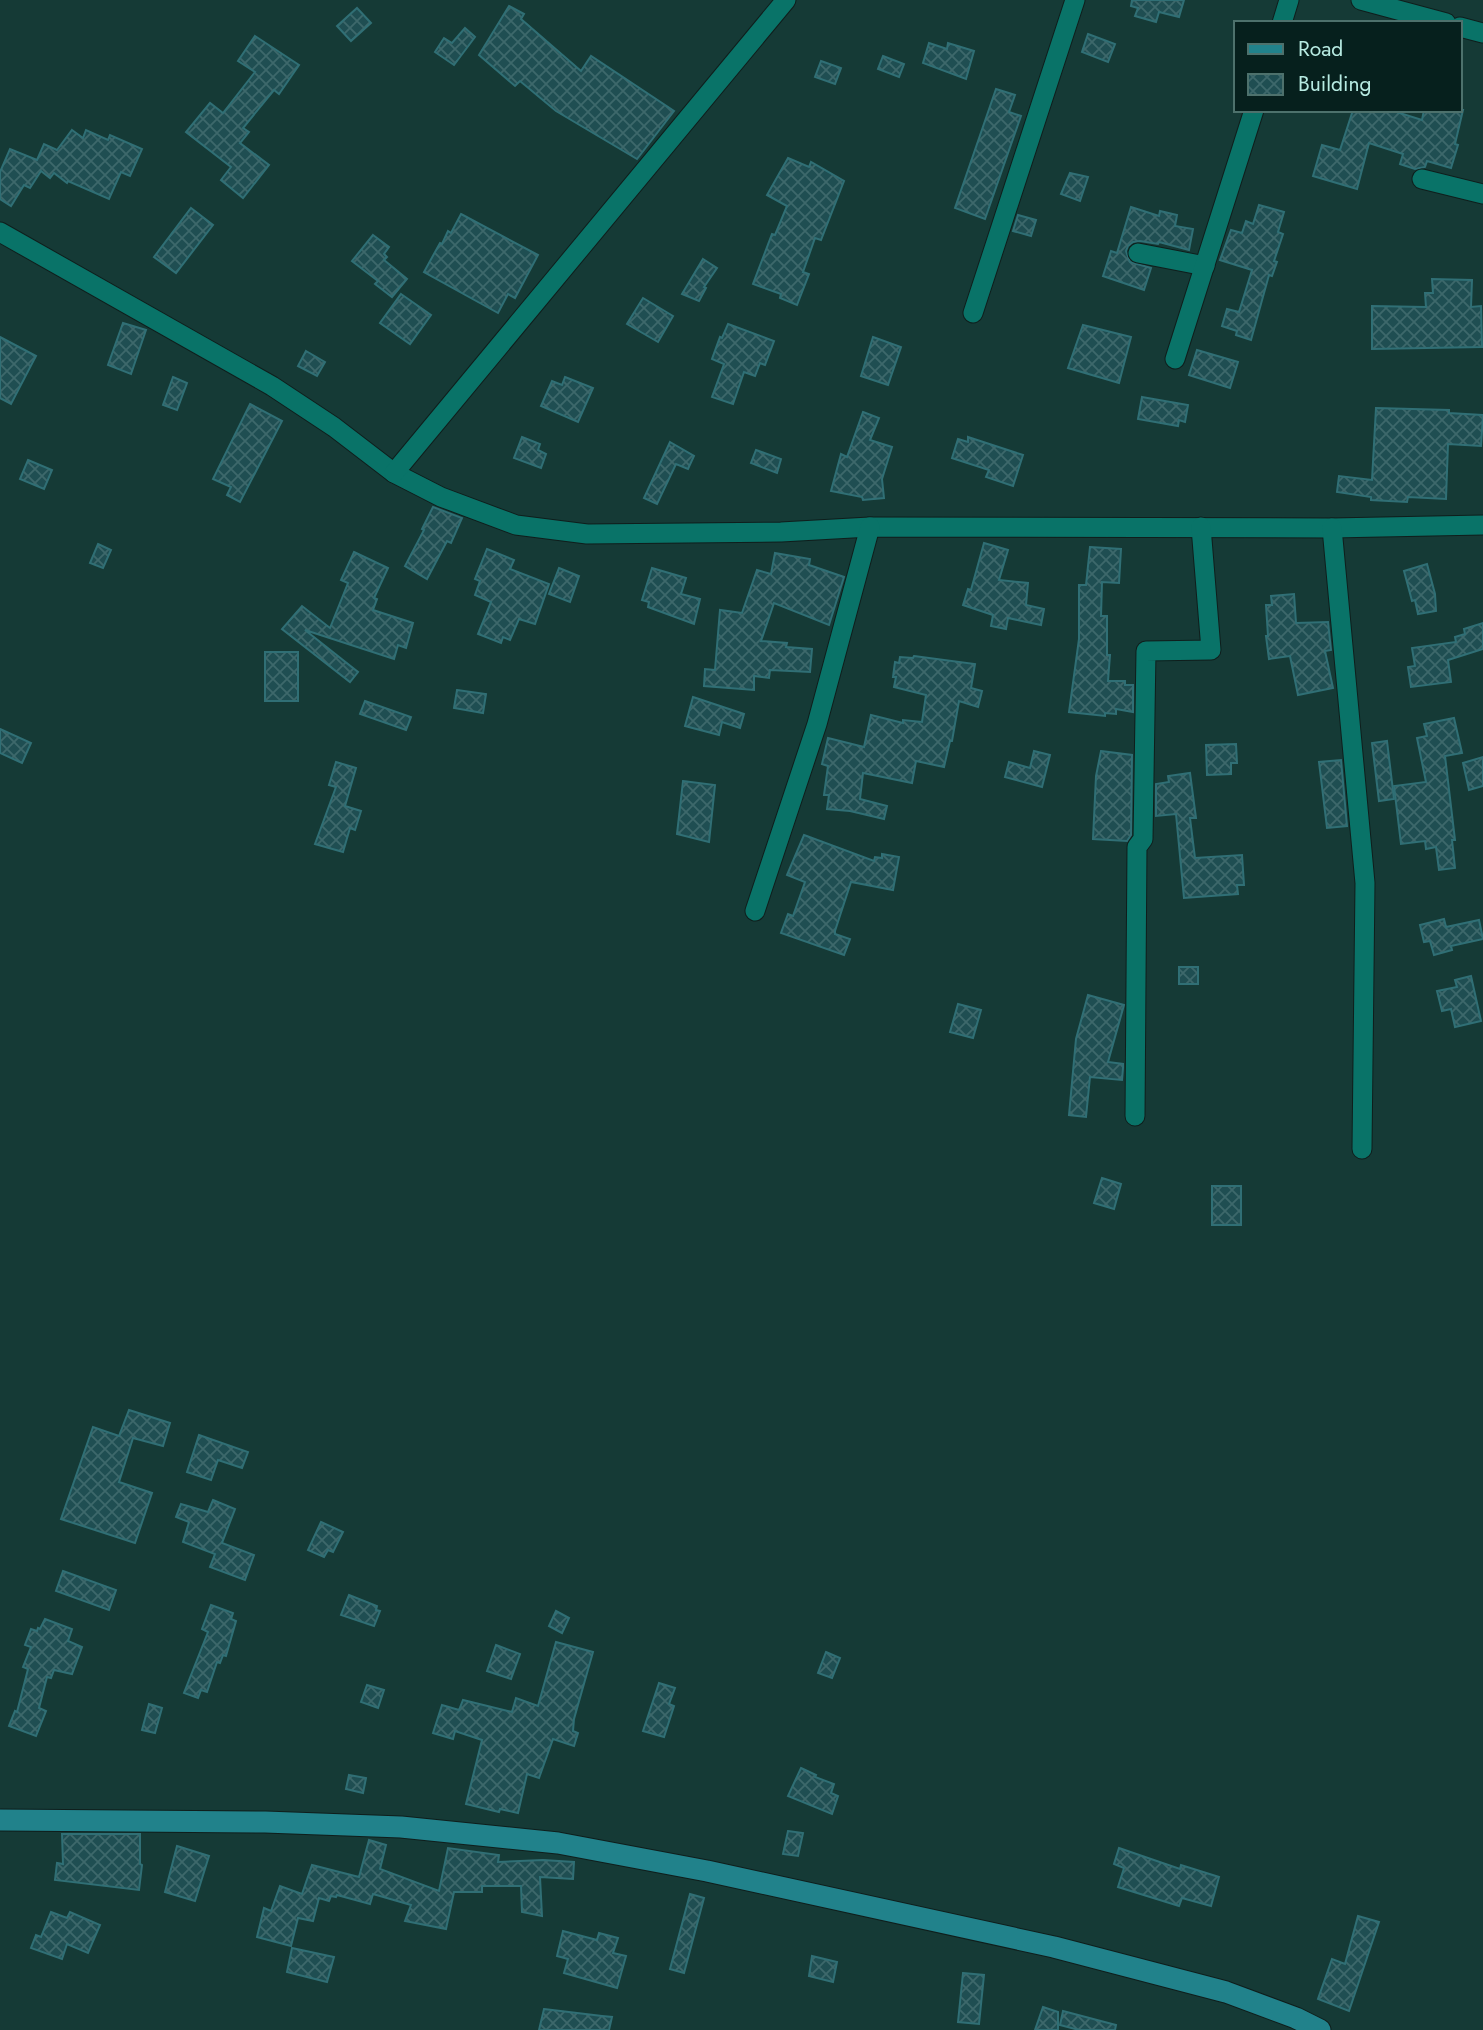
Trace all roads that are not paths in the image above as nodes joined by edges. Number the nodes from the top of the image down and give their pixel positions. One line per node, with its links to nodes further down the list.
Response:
1 (786, 0): 17 (street)
2 (1075, 0): 15 (street)
3 (1289, 0): 5 (street)
4 (1361, 0): 6 (street)
5 (1283, 21)
6 (1439, 21)
7 (1462, 28): 8 (street)
8 (1483, 33)
9 (1253, 112): 14 (street)
10 (1422, 179): 11 (street)
11 (1483, 194)
12 (0, 232): 17 (street)
13 (1138, 253): 14 (street)
14 (1205, 266): 16 (street)
15 (973, 313)
16 (1175, 359)
17 (394, 473): 19 (street)
18 (1483, 525): 21 (street)
19 (870, 527): 20 (street); 22 (street)
20 (1201, 527): 21 (street); 23 (street)
21 (1332, 528): 24 (street)
22 (755, 911)
23 (1135, 1116)
24 (1362, 1149)
25 (0, 1821): 26 (street)
26 (1320, 2030)

